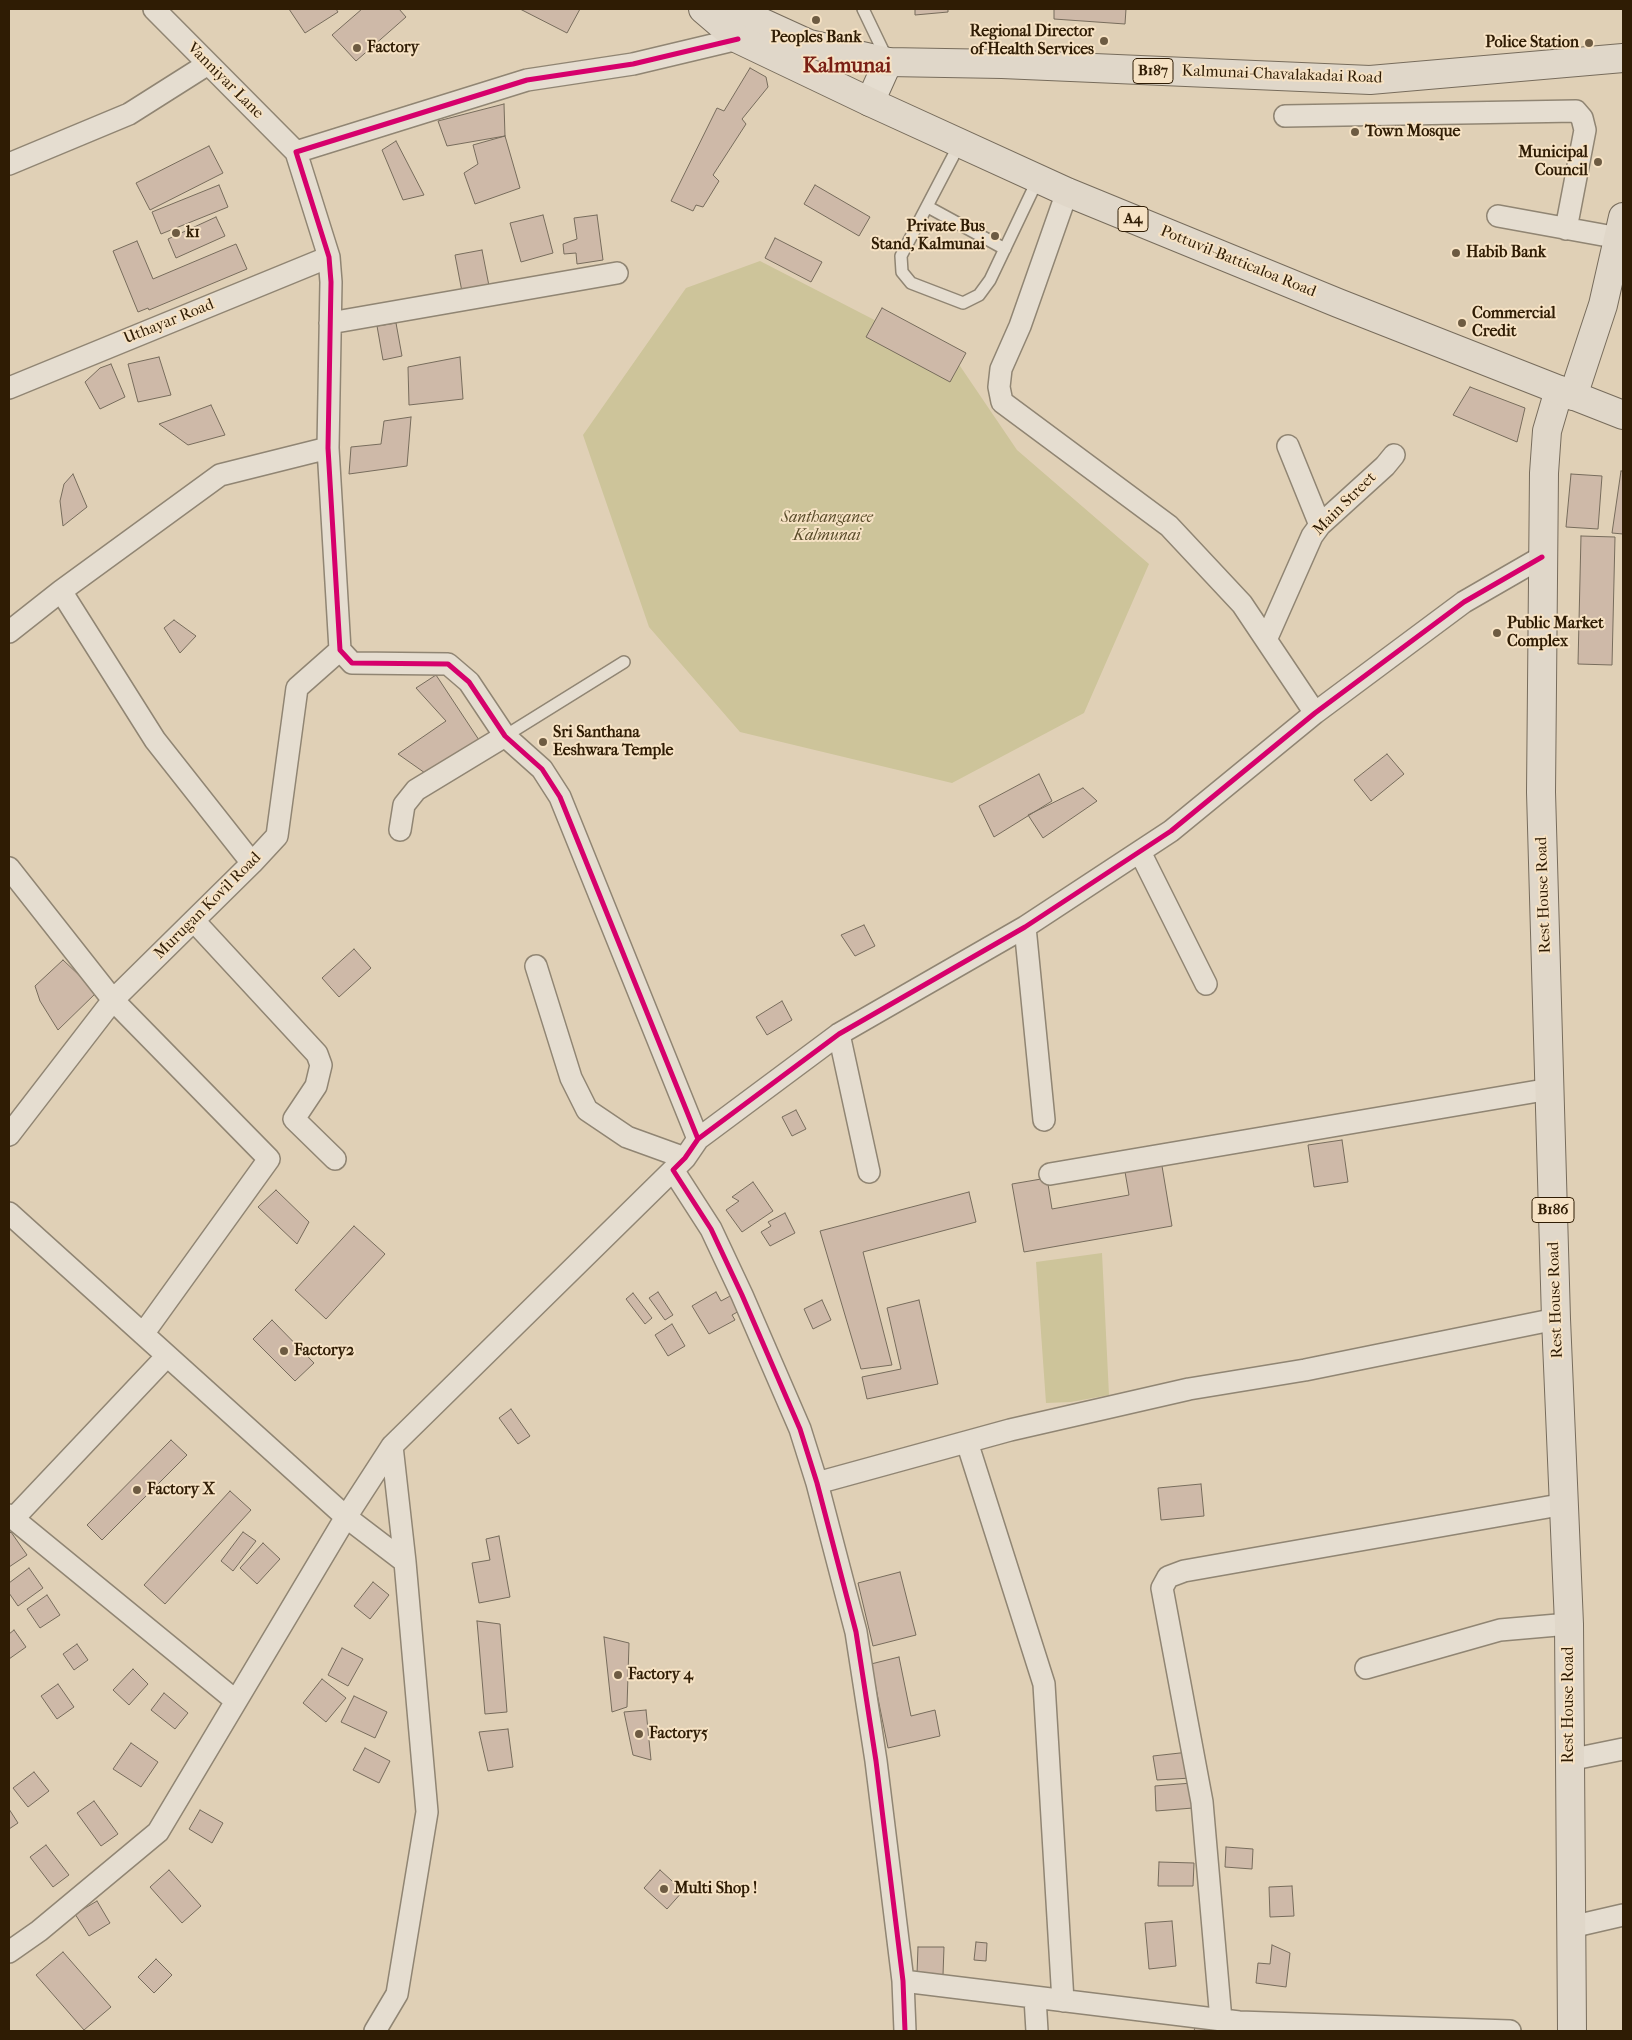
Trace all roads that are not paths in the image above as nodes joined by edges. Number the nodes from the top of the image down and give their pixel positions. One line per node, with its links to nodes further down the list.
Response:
1 (154, 9): 7 (street, Vanniyar Lane)
2 (863, 9): 6 (lane)
3 (706, 10): 4 (main road, Pottuvil-Batticaloa Road / A4); 6 (main road, Kalmunai-Chavalakadai Road / B187)
4 (738, 39): 9 (main road, Pottuvil-Batticaloa Road / A4); 12 (street)
5 (1614, 60): 6 (main road, Kalmunai-Chavalakadai Road / B187); 8 (main road)
6 (888, 62): 9 (main road)
7 (208, 64): 12 (street, Vanniyar Lane); 13 (street)
8 (1623, 81)
9 (870, 102): 11 (main road, Pottuvil-Batticaloa Road / A4)
10 (1285, 116): 19 (street)
11 (960, 143): 14 (main road, Pottuvil-Batticaloa Road / A4); 16 (lane)
12 (296, 152): 21 (street)
13 (9, 164)
14 (1038, 179): 15 (main road, Pottuvil-Batticaloa Road / A4); 20 (lane)
15 (1067, 192): 25 (main road, Pottuvil-Batticaloa Road / A4); 34 (street)
16 (928, 207): 20 (lane); 20 (lane)
17 (1498, 216): 19 (street)
18 (1621, 228): 19 (street); 25 (main road, Rest House Road)
19 (1566, 229)
20 (1005, 248)
21 (329, 257): 23 (street); 24 (street, Uthayar Road)
22 (617, 273): 23 (street)
23 (330, 323): 28 (street)
24 (9, 388)
25 (1566, 393): 26 (main road, Pottuvil-Batticaloa Road / A4); 31 (main road, Rest House Road / B186)
26 (1623, 415)
27 (1288, 446): 30 (street)
28 (328, 448): 32 (street); 35 (street)
29 (1394, 455): 30 (street, Main Street)
30 (1320, 525): 34 (street, Main Street)
31 (1542, 557): 37 (street); 49 (main road, Rest House Road / B186)
32 (61, 591): 33 (street); 41 (street)
33 (10, 627)
34 (1266, 640): 37 (street)
35 (340, 650): 38 (street); 41 (street, Murugan Kovil Road)
36 (624, 662): 38 (lane)
37 (1315, 713): 40 (street)
38 (505, 736): 39 (street); 52 (street)
39 (400, 830)
40 (1140, 852): 44 (street); 46 (street)
41 (252, 863): 43 (street, Murugan Kovil Road)
42 (9, 868): 47 (street)
43 (194, 921): 47 (street, Murugan Kovil Road); 53 (street)
44 (1025, 927): 48 (street); 50 (street)
45 (536, 966): 54 (street)
46 (1206, 984)
47 (113, 1000): 51 (street, Murugan Kovil Road); 59 (street)
48 (839, 1034): 52 (street); 55 (street)
49 (1550, 1089): 56 (street); 58 (main road, Rest House Road / B186)
50 (1044, 1120)
51 (9, 1135)
52 (698, 1139): 54 (street)
53 (335, 1159)
54 (679, 1164): 62 (street); 63 (street)
55 (869, 1172)
56 (1050, 1174)
57 (9, 1213): 59 (street)
58 (1556, 1319): 61 (street); 64 (main road, Rest House Road / B186)
59 (142, 1334): 60 (street)
60 (168, 1356): 65 (street); 66 (street)
61 (967, 1442): 63 (street); 78 (street)
62 (392, 1446): 66 (street); 67 (street)
63 (817, 1483): 76 (street)
64 (1565, 1504): 68 (main road, Rest House Road / B186); 79 (street)
65 (11, 1517): 70 (street)
66 (346, 1517): 67 (street); 70 (street)
67 (405, 1562): 80 (street)
68 (1570, 1624): 69 (street); 72 (main road, Rest House Road / B186)
69 (1366, 1668)
70 (236, 1701): 75 (street)
71 (1623, 1749): 72 (street)
72 (1569, 1760): 74 (main road, Rest House Road / B186)
73 (1623, 1915): 74 (street)
74 (1571, 1927): 84 (main road, Rest House Road / B186)
75 (9, 1952)
76 (904, 1982): 77 (street); 81 (street)
77 (1035, 1998): 78 (street); 82 (street)
78 (1063, 2001): 79 (street)
79 (1221, 2020): 83 (street)
80 (375, 2031)
81 (905, 2031)
82 (1037, 2031)
83 (1510, 2031)
84 (1572, 2031)

